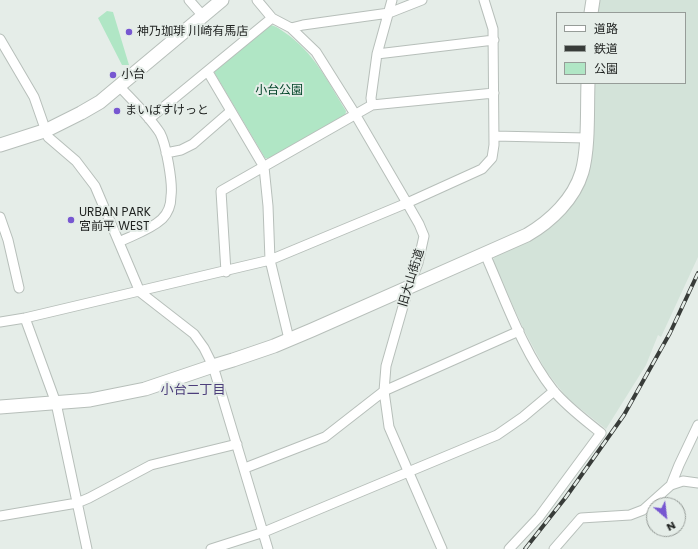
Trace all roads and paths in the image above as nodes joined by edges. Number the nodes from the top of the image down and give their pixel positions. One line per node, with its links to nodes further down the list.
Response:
1 (189, 0): 10 (street)
2 (222, 0): 10 (street)
3 (257, 0): 11 (street)
4 (392, 0): 9 (street)
5 (422, 0): 9 (street)
6 (484, 0): 14 (street)
7 (593, 0): 8 (street)
8 (591, 12)
9 (389, 13): 12 (street); 15 (street)
10 (203, 16): 18 (street)
11 (272, 18): 12 (street, 旧大山街道); 16 (street)
12 (291, 28): 22 (street, 旧大山街道)
13 (0, 39): 24 (street)
14 (494, 40): 15 (street); 19 (street)
15 (377, 54): 20 (street)
16 (208, 72): 21 (street); 23 (street)
17 (588, 84): 26 (street)
18 (120, 86): 23 (street); 24 (street)
19 (494, 93): 20 (street); 25 (street)
20 (372, 105): 22 (street)
21 (231, 111): 28 (street); 29 (street)
22 (355, 114): 29 (street); 30 (street, 旧大山街道)
23 (149, 119): 28 (street)
24 (46, 130): 27 (street); 32 (street)
25 (494, 136): 26 (street); 30 (street)
26 (586, 138): 33 (street)
27 (0, 145)
28 (166, 153): 32 (street)
29 (264, 167): 34 (street); 35 (street)
30 (407, 203): 34 (street); 37 (street, 旧大山街道)
31 (0, 217): 36 (street)
32 (119, 242): 38 (street)
33 (485, 254): 37 (street); 41 (street)
34 (270, 260): 35 (street); 42 (street)
35 (226, 272): 38 (street)
36 (19, 288)
37 (408, 289): 42 (street); 44 (street, 旧大山街道)
38 (140, 292): 39 (street); 43 (street)
39 (25, 318): 40 (street); 46 (street)
40 (0, 322)
41 (519, 331): 44 (street); 45 (street)
42 (289, 339): 43 (street)
43 (213, 366): 46 (street); 49 (street)
44 (384, 391): 50 (street); 51 (street, 旧大山街道)
45 (554, 391): 51 (street); 61 (street)
46 (56, 403): 47 (street); 54 (street)
47 (0, 407)
48 (698, 425): 53 (street)
49 (237, 444): 50 (street); 54 (street)
50 (245, 468): 56 (street)
51 (408, 472): 56 (street); 60 (street, 旧大山街道)
52 (698, 483): 53 (street)
53 (671, 485): 62 (street)
54 (77, 503): 55 (street); 57 (street)
55 (0, 516)
56 (264, 532): 58 (street); 59 (street)
57 (88, 549)
58 (211, 549)
59 (268, 549)
60 (442, 549)
61 (509, 549)
62 (554, 549)

